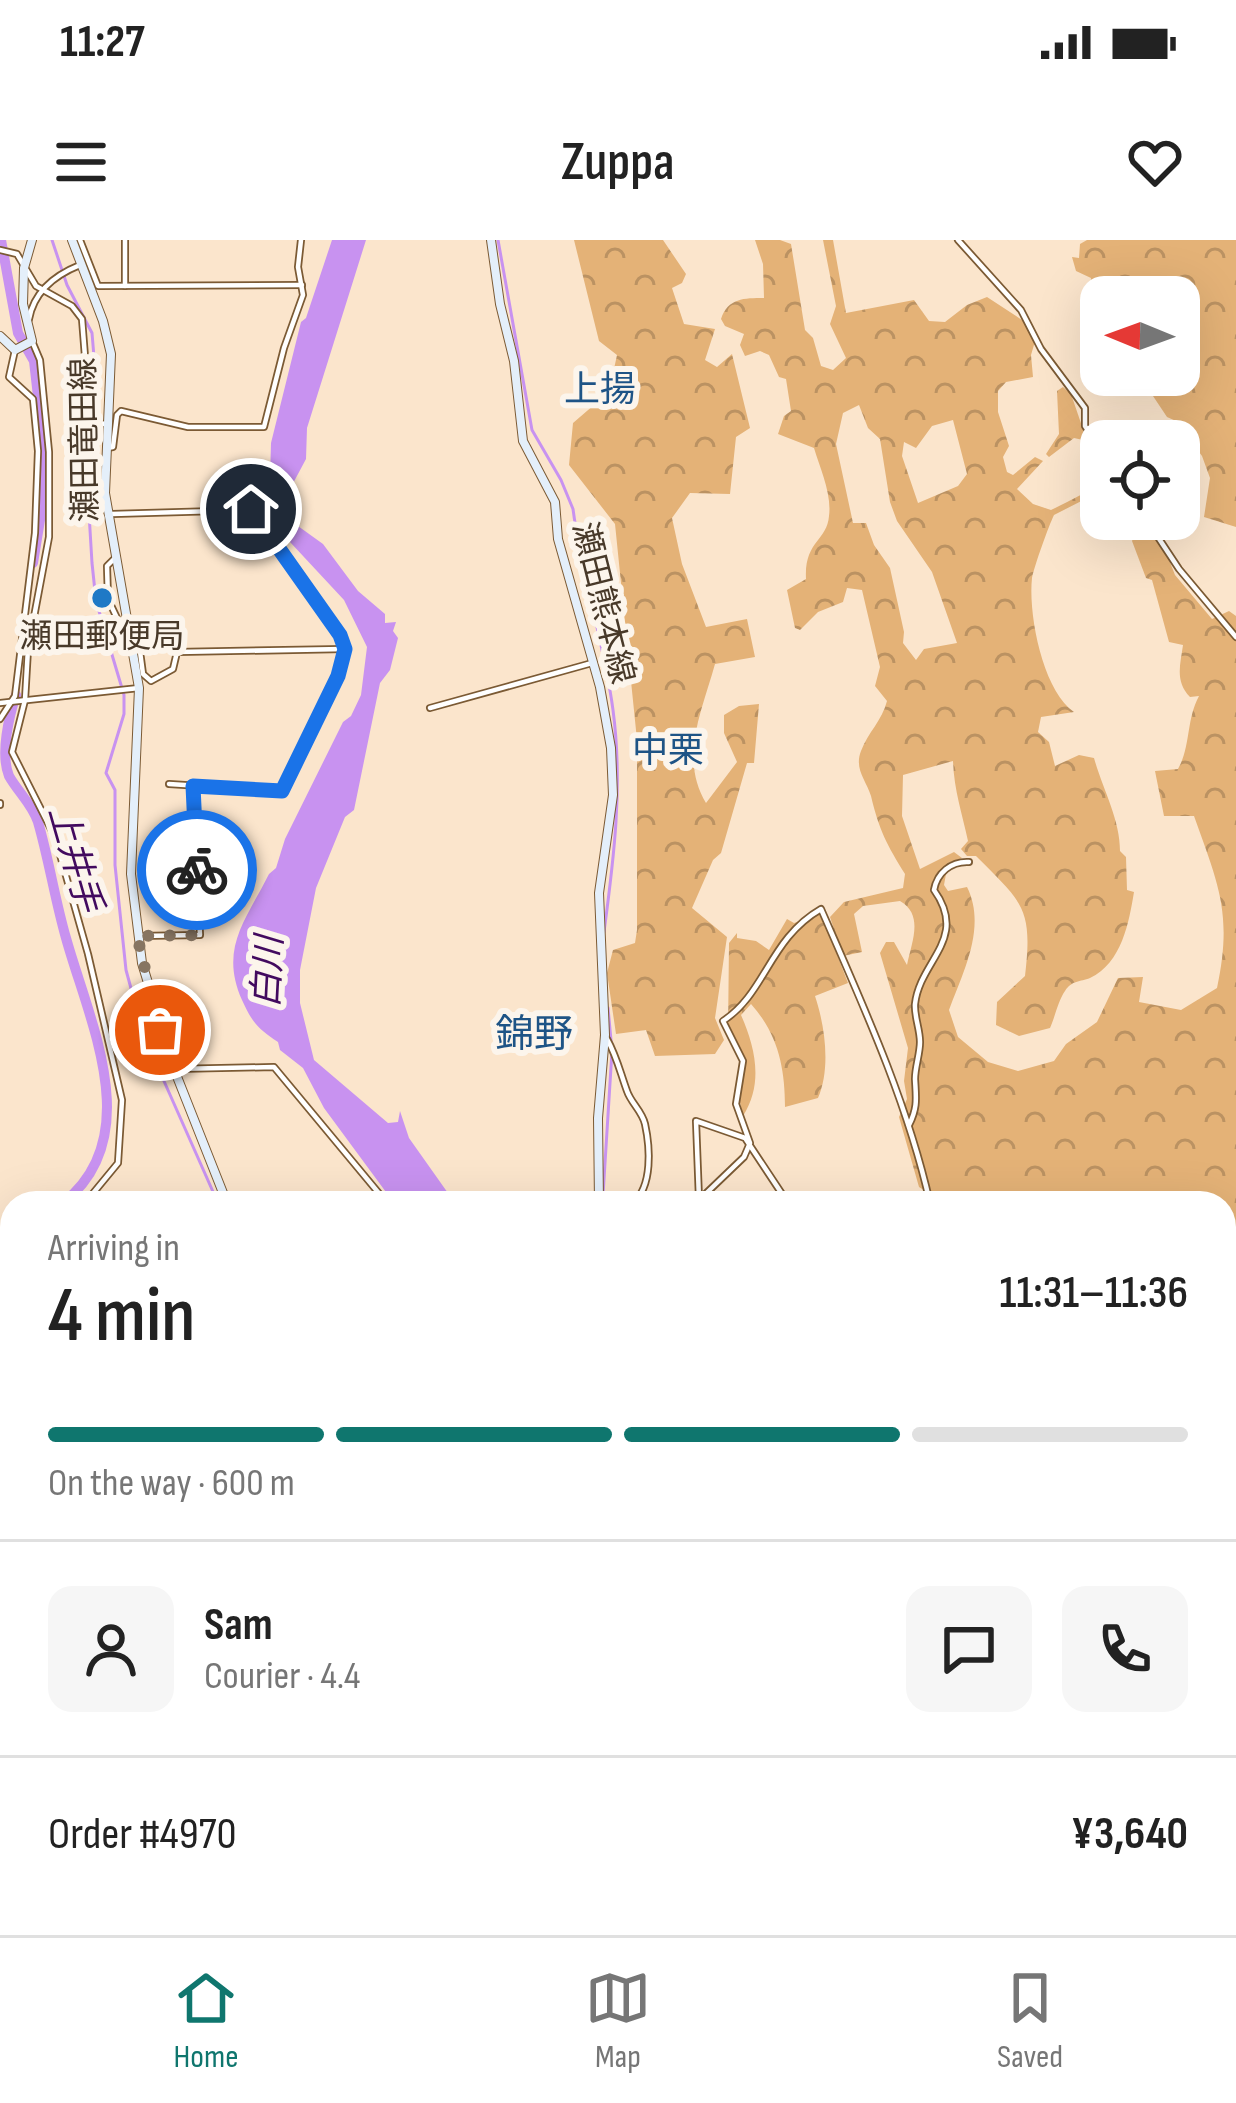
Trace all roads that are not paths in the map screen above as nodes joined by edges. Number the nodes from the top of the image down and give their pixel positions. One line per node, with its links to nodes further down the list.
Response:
1 (10, 240): 8 (street)
2 (32, 240): 9 (main road)
3 (76, 240): 10 (main road, 瀬田竜田線); 12 (street)
4 (125, 240): 12 (street)
5 (301, 240): 11 (street)
6 (491, 240): 25 (main road, 瀬田熊本線)
7 (958, 240): 16 (street)
8 (5, 250): 9 (street)
9 (25, 264): 13 (street); 15 (main road)
10 (81, 265): 13 (street); 17 (main road, 瀬田竜田線)
11 (302, 285): 12 (street); 18 (street)
12 (125, 286)
13 (43, 291): 15 (street); 17 (street)
14 (0, 336): 15 (main road)
15 (25, 346): 27 (street); 28 (street)
16 (1085, 420)
17 (100, 424): 18 (main road, 瀬田竜田線)
18 (107, 448): 20 (main road, 瀬田竜田線)
19 (1160, 540): 22 (street)
20 (114, 559): 21 (main road, 瀬田竜田線); 23 (street)
21 (117, 571): 23 (main road, 瀬田竜田線); 24 (street)
22 (1236, 637)
23 (132, 638): 24 (street); 26 (main road, 瀬田竜田線)
24 (345, 649): 33 (street)
25 (592, 664): 30 (street); 36 (main road, 瀬田熊本線)
26 (139, 688): 27 (street); 35 (main road, 瀬田竜田線)
27 (24, 700): 28 (street); 40 (street)
28 (12, 701): 29 (street); 31 (street)
29 (0, 703)
30 (430, 708)
31 (0, 718)
32 (170, 784): 33 (street)
33 (193, 786): 35 (street)
34 (969, 862): 38 (street)
35 (137, 936): 37 (main road, 瀬田竜田線)
36 (604, 1035): 43 (main road, 瀬田熊本線); 44 (street)
37 (174, 1069): 41 (main road, 瀬田竜田線); 42 (street)
38 (909, 1124): 39 (street); 48 (street)
39 (750, 1144): 45 (street); 46 (street); 47 (street)
40 (95, 1191)
41 (224, 1191)
42 (378, 1191)
43 (599, 1191)
44 (641, 1191)
45 (697, 1191)
46 (708, 1191)
47 (780, 1191)
48 (927, 1191)

